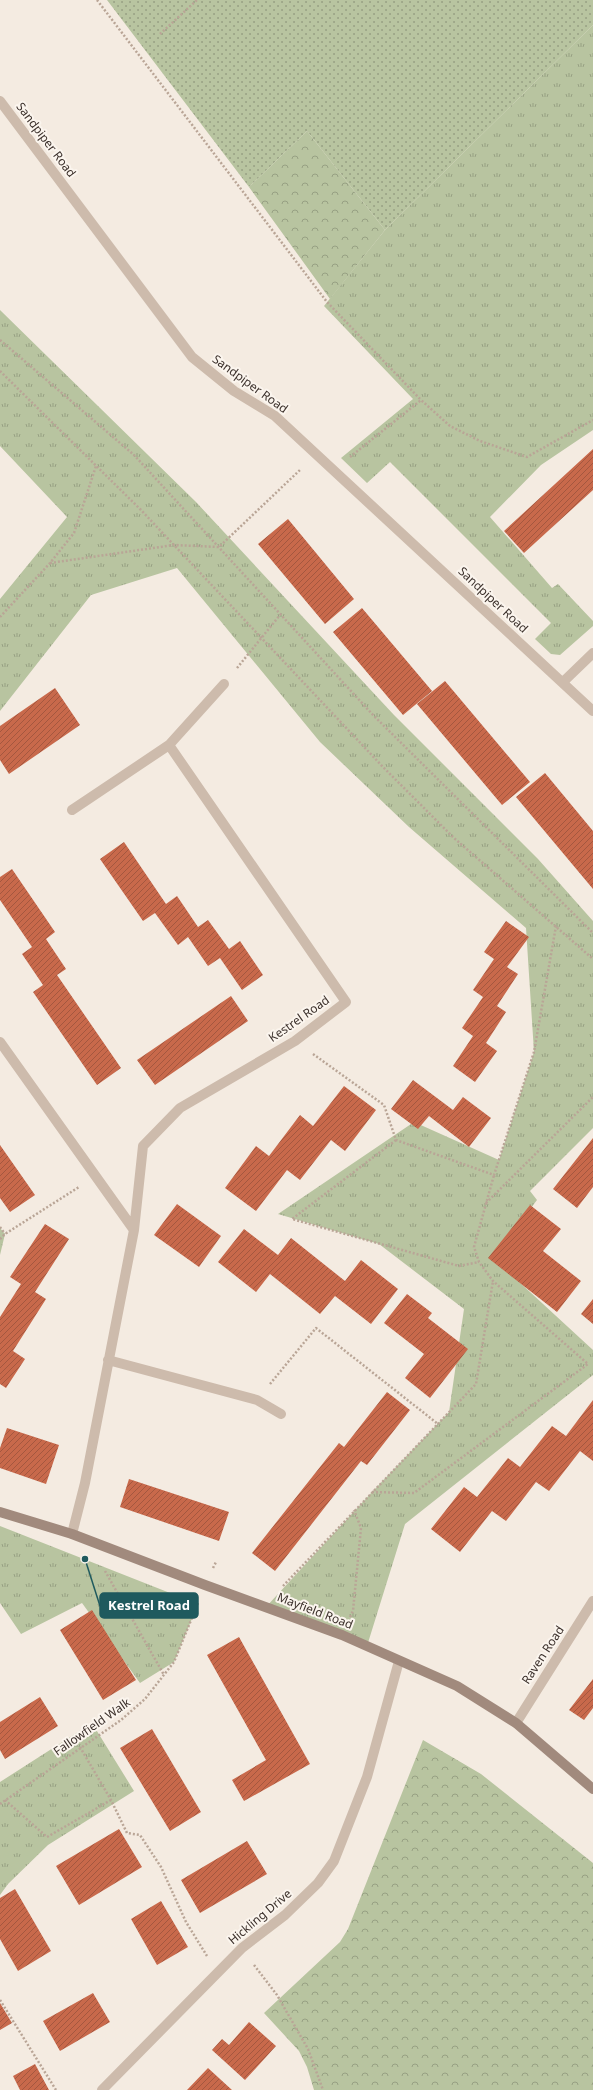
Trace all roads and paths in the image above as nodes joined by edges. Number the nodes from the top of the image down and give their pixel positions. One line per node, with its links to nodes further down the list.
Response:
1 (97, 0): 7 (path)
2 (197, 0): 3 (path)
3 (160, 34)
4 (0, 101): 9 (street, Sandpiper Road)
5 (0, 340): 13 (path)
6 (0, 372): 10 (path)
7 (421, 400): 8 (path); 11 (path)
8 (593, 420)
9 (317, 454): 11 (street, Sandpiper Road); 13 (path)
10 (96, 466): 12 (path); 14 (path)
11 (333, 470): 19 (street, Sandpiper Road)
12 (174, 544): 13 (path); 14 (path); 17 (path)
13 (219, 546): 15 (path)
14 (50, 562): 16 (path)
15 (280, 615): 17 (path); 25 (path)
16 (0, 617)
17 (262, 638): 20 (path); 24 (path)
18 (593, 654): 19 (street)
19 (563, 682): 21 (street, Sandpiper Road)
20 (224, 684): 22 (street)
21 (593, 711)
22 (169, 745): 23 (street); 27 (street, Kestrel Road)
23 (72, 810)
24 (556, 926): 26 (path); 31 (path)
25 (593, 933)
26 (593, 959)
27 (295, 1041): 30 (path); 35 (street, Kestrel Road)
28 (0, 1042): 32 (street)
29 (593, 1097): 33 (path)
30 (396, 1140): 31 (path); 38 (path)
31 (494, 1175): 33 (path)
32 (96, 1176): 35 (street); 36 (path)
33 (486, 1204): 38 (path)
34 (0, 1228): 36 (path)
35 (134, 1230): 40 (street, Kestrel Road)
36 (5, 1234): 37 (path)
37 (0, 1240)
38 (479, 1262): 39 (path)
39 (493, 1281): 43 (path); 44 (path)
40 (108, 1360): 41 (street); 47 (street, Kestrel Road)
41 (257, 1400): 42 (street); 43 (path)
42 (281, 1414)
43 (438, 1424): 44 (path)
44 (372, 1492): 45 (path)
45 (354, 1510): 51 (path); 53 (path)
46 (0, 1512): 47 (street, Mayfield Road)
47 (72, 1534): 50 (street, Mayfield Road)
48 (216, 1562): 50 (path, Fallowfield Walk)
49 (104, 1571): 55 (path)
50 (205, 1585): 53 (street, Mayfield Road); 55 (path, Fallowfield Walk)
51 (283, 1586)
52 (593, 1601): 56 (street, Raven Road)
53 (342, 1635): 54 (street, Mayfield Road)
54 (398, 1661): 56 (street, Mayfield Road); 62 (street, Hickling Drive)
55 (164, 1676): 57 (path, Fallowfield Walk)
56 (516, 1723): 58 (street, Mayfield Road)
57 (80, 1747): 59 (path, Fallowfield Walk); 60 (path)
58 (593, 1788)
59 (5, 1800): 60 (path); 61 (path, Fallowfield Walk)
60 (112, 1800): 63 (path)
61 (0, 1804)
62 (242, 1948): 63 (street, Hickling Drive); 67 (path)
63 (218, 1974): 66 (street, Hickling Drive)
64 (0, 2000): 65 (path)
65 (56, 2090)
66 (102, 2090)
67 (323, 2090)

